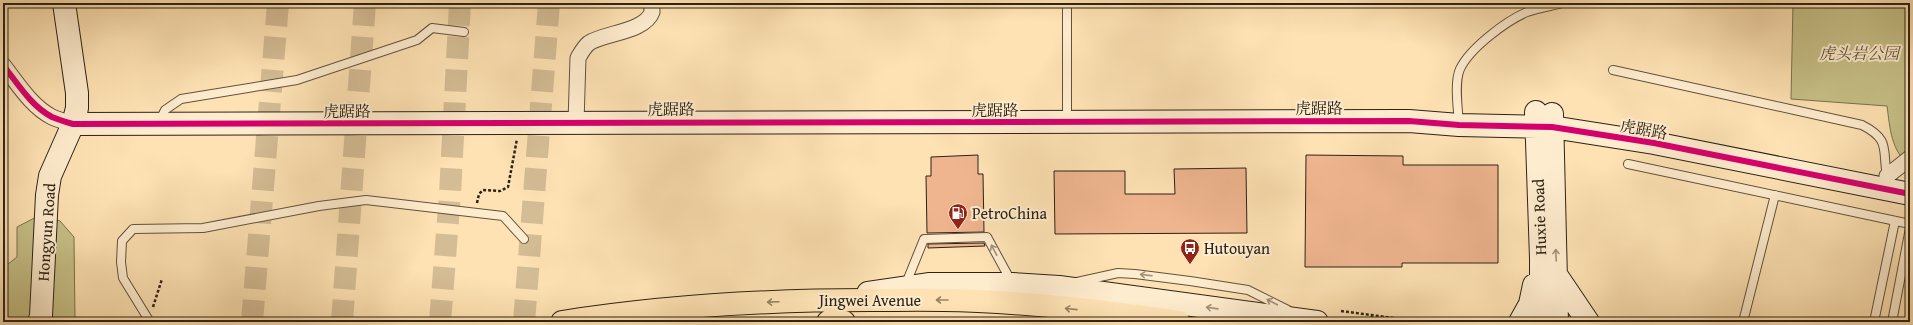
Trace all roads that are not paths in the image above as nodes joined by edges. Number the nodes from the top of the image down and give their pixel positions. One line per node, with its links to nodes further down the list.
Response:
1 (64, 3): 12 (street, Hongyun Road)
2 (651, 3): 10 (street)
3 (1067, 3): 11 (lane)
4 (1563, 3): 8 (lane)
5 (464, 32): 13 (lane)
6 (3, 66): 12 (street)
7 (1613, 70): 16 (lane)
8 (1459, 118): 9 (street, 虎踞路); 11 (street, 虎踞路)
9 (1544, 120): 16 (street, 虎踞路); 18 (street, 虎踞路); 24 (street, Huxie Road); 25 (street, Huxie Road, one-way to 9)
10 (576, 122): 11 (street, 虎踞路); 13 (street, 虎踞路)
11 (1067, 123)
12 (73, 124): 13 (street, 虎踞路); 31 (street, Hongyun Road)
13 (158, 125)
14 (1910, 158): 16 (street)
15 (1628, 164): 19 (lane)
16 (1887, 176): 17 (street, 虎踞路)
17 (1910, 180)
18 (1910, 194)
19 (1775, 195): 20 (lane); 41 (lane)
20 (1896, 221): 21 (lane); 42 (lane)
21 (1910, 224)
22 (1910, 228): 43 (lane)
23 (524, 240): 29 (lane)
24 (1541, 258): 37 (street); 38 (street, Huxie Road)
25 (1556, 276): 39 (street, Huxie Road); 40 (street)
26 (1012, 284): 27 (street); 27 (lane, one-way to 27); 30 (street, one-way to 26)
27 (904, 288): 28 (street)
28 (812, 300): 32 (main road, Jingwei Avenue, one-way to 32); 36 (main road, Jingwei Avenue, one-way to 28)
29 (150, 321)
30 (1312, 321)
31 (39, 322)
32 (562, 322)
33 (828, 322): 34 (main road, Jingwei Avenue)
34 (833, 322): 35 (main road, Jingwei Avenue)
35 (844, 322)
36 (1179, 322)
37 (1520, 322)
38 (1541, 322)
39 (1557, 322)
40 (1588, 322)
41 (1743, 322)
42 (1874, 322)
43 (1892, 322)

